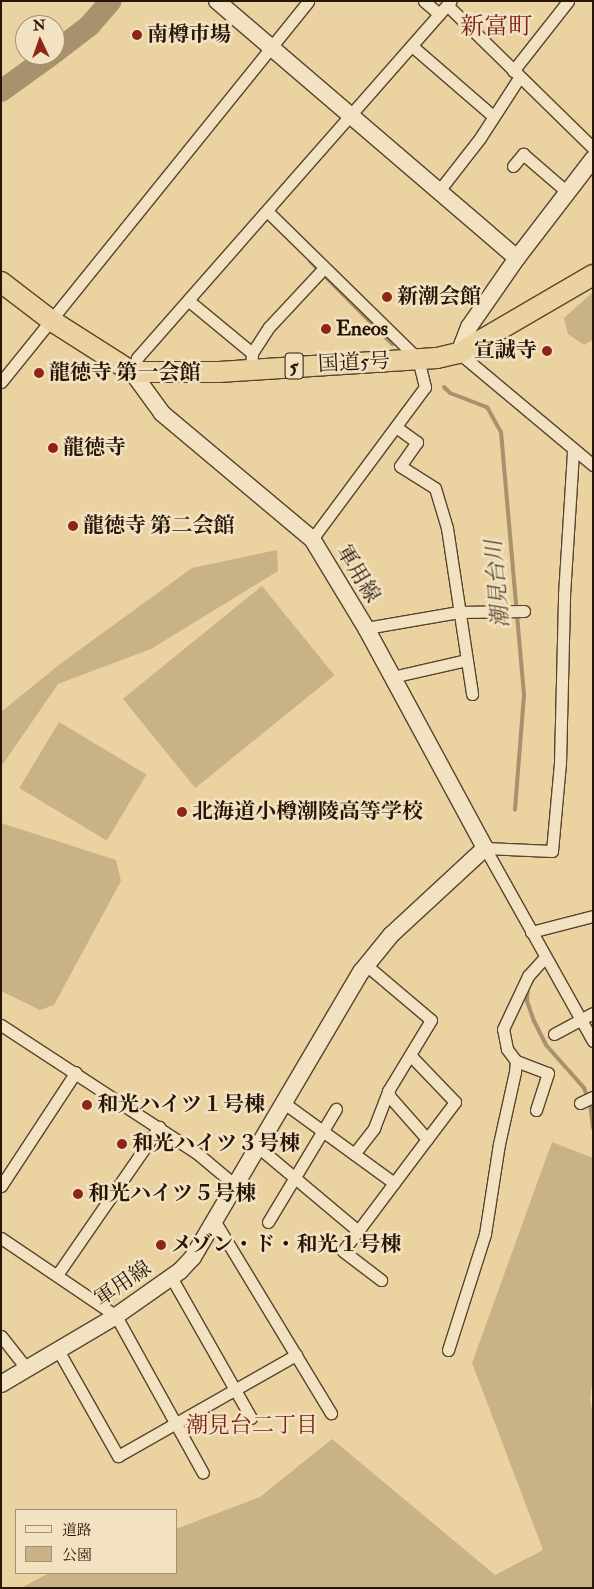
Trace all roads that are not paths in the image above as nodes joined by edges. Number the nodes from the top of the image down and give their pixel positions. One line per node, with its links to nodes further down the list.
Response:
1 (217, 1): 7 (street)
2 (308, 1): 7 (street)
3 (424, 1): 5 (street)
4 (568, 1): 8 (street)
5 (446, 7): 6 (street); 8 (street)
6 (412, 46): 9 (street); 10 (street)
7 (269, 47): 9 (street); 22 (street)
8 (516, 75): 10 (street); 11 (street)
9 (352, 115): 14 (street); 16 (street)
10 (494, 117): 14 (street)
11 (593, 148)
12 (593, 159): 15 (street)
13 (513, 166): 15 (street)
14 (438, 192): 17 (street)
15 (567, 192): 17 (street)
16 (267, 211): 18 (street); 21 (street)
17 (516, 258): 23 (street)
18 (321, 271): 24 (street); 25 (street)
19 (593, 274): 23 (highway, 国道5号 / 5)
20 (1, 282): 22 (highway)
21 (189, 300): 25 (street); 26 (street)
22 (52, 321): 26 (highway); 27 (street)
23 (459, 353): 24 (highway, 国道5号 / 5); 29 (street)
24 (418, 359): 25 (highway, 国道5号 / 5); 28 (street)
25 (252, 360): 26 (highway, 国道5号 / 5)
26 (132, 372): 31 (street, 軍用線)
27 (1, 382)
28 (396, 427): 31 (street); 33 (street)
29 (573, 450): 30 (street); 38 (street)
30 (593, 465)
31 (312, 538): 34 (street, 軍用線)
32 (519, 611): 33 (street)
33 (459, 612): 34 (street); 35 (street)
34 (366, 628): 36 (street, 軍用線)
35 (466, 660): 36 (street); 37 (street)
36 (392, 677): 38 (street, 軍用線)
37 (472, 694)
38 (485, 848): 40 (street); 42 (street, 軍用線)
39 (593, 916): 40 (street)
40 (531, 932): 41 (street)
41 (546, 957): 44 (street); 49 (street)
42 (366, 965): 48 (street); 52 (street, 軍用線)
43 (593, 1014): 44 (street)
44 (580, 1019): 46 (street); 47 (street)
45 (1, 1026): 50 (street)
46 (554, 1034)
47 (593, 1041)
48 (410, 1055): 51 (street); 57 (street)
49 (516, 1061): 54 (street); 74 (street)
50 (76, 1072): 55 (street); 63 (street)
51 (388, 1090): 57 (street); 59 (street)
52 (284, 1103): 56 (street); 58 (street, 軍用線)
53 (336, 1109): 56 (street)
54 (536, 1110)
55 (159, 1127): 62 (street); 68 (street)
56 (322, 1131): 59 (street); 60 (street)
57 (427, 1139): 61 (street)
58 (258, 1146): 60 (street); 62 (street, 軍用線)
59 (354, 1154): 61 (street)
60 (294, 1177): 65 (street); 66 (street)
61 (394, 1183): 66 (street)
62 (235, 1185): 64 (street, 軍用線)
63 (1, 1186)
64 (214, 1220): 69 (street, 軍用線); 75 (street)
65 (268, 1222)
66 (358, 1231): 70 (street)
67 (1, 1238): 68 (street)
68 (57, 1275): 71 (street)
69 (171, 1278): 71 (street, 軍用線); 78 (street)
70 (381, 1280)
71 (116, 1316): 73 (street, 軍用線); 81 (street)
72 (1, 1336): 76 (street)
73 (58, 1350): 76 (street, 軍用線); 81 (street)
74 (448, 1350)
75 (296, 1355): 78 (street); 79 (street)
76 (27, 1369): 77 (street, 軍用線)
77 (1, 1384)
78 (235, 1390): 80 (street); 81 (street)
79 (331, 1413)
80 (251, 1418)
81 (176, 1424): 82 (street)
82 (203, 1473)

